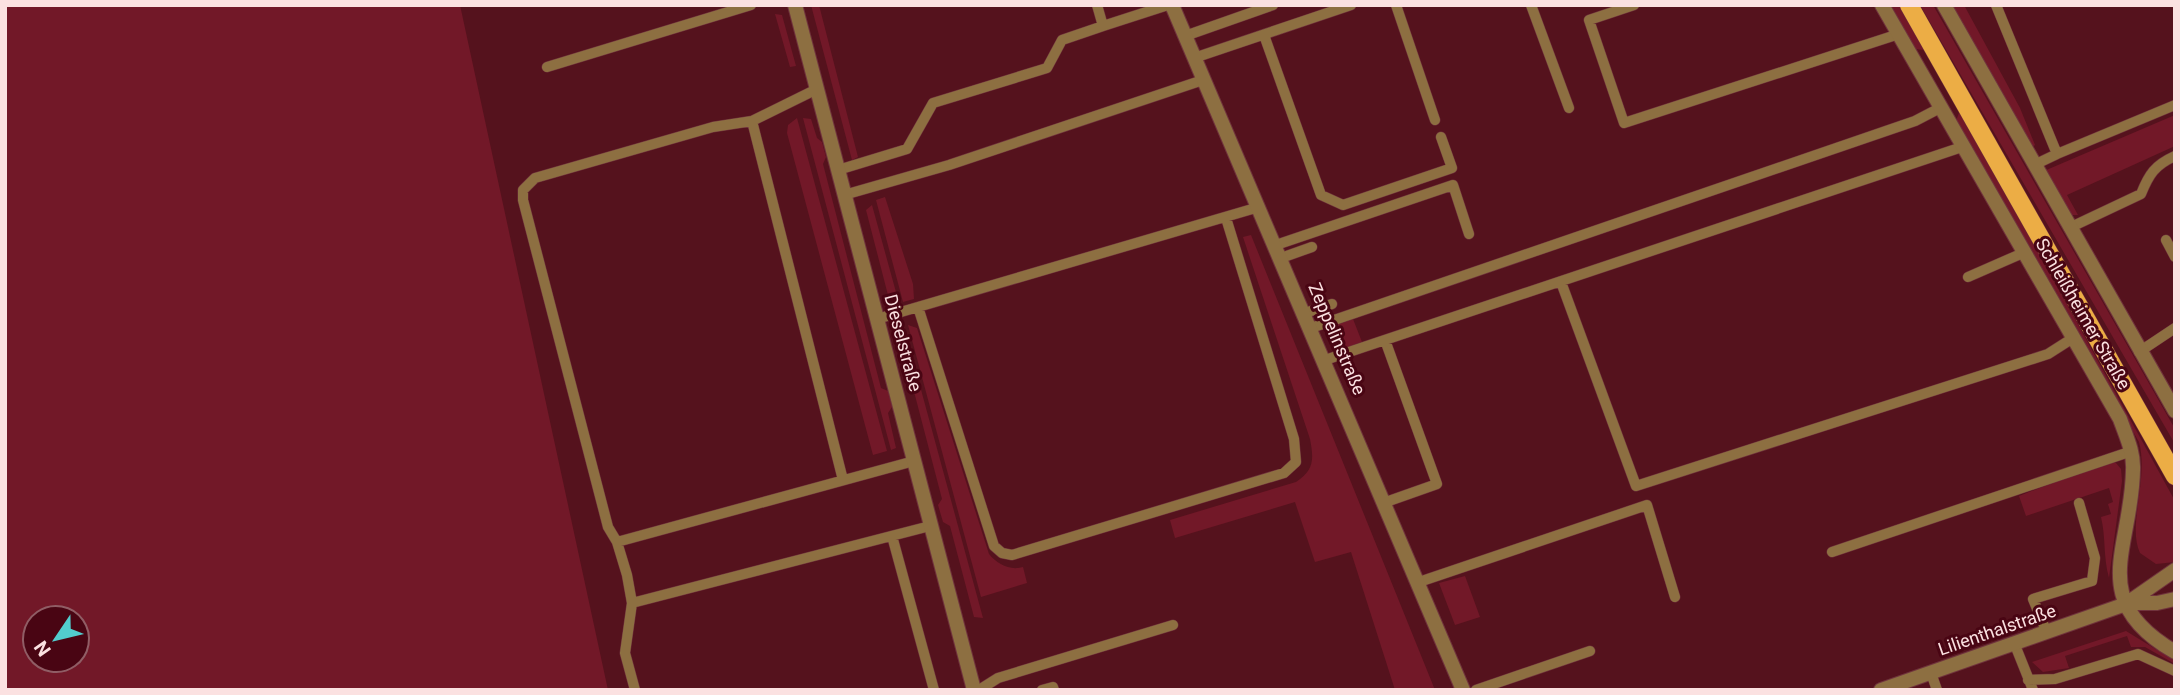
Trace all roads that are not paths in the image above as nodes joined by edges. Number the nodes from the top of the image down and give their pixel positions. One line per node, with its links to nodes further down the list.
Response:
1 (751, 5): 19 (lane)
2 (795, 5): 21 (street, Dieselstraße)
3 (1097, 5): 14 (lane)
4 (1170, 5): 14 (lane); 17 (street, Zeppelinstraße)
5 (1273, 5): 17 (lane)
6 (1351, 5): 16 (lane)
7 (1396, 5): 25 (lane)
8 (1531, 5): 23 (lane)
9 (1633, 5): 15 (lane)
10 (1882, 5): 15 (street, Schleißheimer Straße)
11 (1909, 5): 58 (main road, Schleißheimer Straße)
12 (1944, 5): 31 (street, Schleißheimer Straße)
13 (1996, 5): 29 (lane)
14 (1103, 26): 32 (lane)
15 (1899, 34): 24 (street, Schleißheimer Straße)
16 (1264, 35): 18 (lane); 27 (lane)
17 (1185, 36): 18 (street, Zeppelinstraße)
18 (1194, 58): 20 (street, Zeppelinstraße)
19 (547, 67)
20 (1203, 80): 33 (lane); 34 (street, Zeppelinstraße)
21 (817, 89): 26 (lane); 32 (street, Dieselstraße)
22 (2175, 105): 29 (lane)
23 (1569, 108)
24 (1940, 108): 28 (street, Schleißheimer Straße); 49 (lane)
25 (1435, 120)
26 (752, 121): 59 (lane); 64 (lane)
27 (1441, 137)
28 (1962, 147): 41 (street, Schleißheimer Straße); 44 (lane)
29 (2057, 154): 31 (lane)
30 (2175, 156): 36 (lane)
31 (2034, 164): 36 (street, Schleißheimer Straße)
32 (838, 170): 33 (street, Dieselstraße)
33 (844, 195): 48 (street, Dieselstraße)
34 (1259, 207): 35 (lane); 40 (street, Zeppelinstraße)
35 (1226, 218): 46 (lane); 46 (lane)
36 (2069, 228): 53 (street, Schleißheimer Straße)
37 (1469, 234): 40 (lane)
38 (2166, 240): 42 (lane)
39 (1312, 247): 40 (lane)
40 (1278, 251): 47 (street, Zeppelinstraße)
41 (2023, 253): 43 (lane); 51 (street, Schleißheimer Straße)
42 (2175, 257)
43 (1968, 277)
44 (1561, 282): 51 (lane); 52 (lane)
45 (1332, 304): 47 (lane)
46 (918, 307): 48 (lane)
47 (1305, 313): 49 (street, Zeppelinstraße)
48 (877, 319): 57 (street, Dieselstraße)
49 (1311, 328): 54 (street, Zeppelinstraße)
50 (2175, 328): 53 (lane)
51 (2073, 338): 56 (street, Schleißheimer Straße)
52 (1385, 340): 54 (lane); 60 (lane)
53 (2139, 352): 55 (street, Schleißheimer Straße)
54 (1325, 360): 60 (street, Zeppelinstraße)
55 (2175, 411)
56 (2132, 451): 65 (lane); 71 (street, Schleißheimer Straße)
57 (914, 461): 59 (lane); 62 (street, Dieselstraße)
58 (2175, 476)
59 (844, 480): 64 (lane)
60 (1385, 502): 67 (street, Zeppelinstraße)
61 (2079, 503): 73 (lane)
62 (930, 526): 63 (lane); 83 (street, Dieselstraße)
63 (892, 536): 70 (lane); 82 (lane)
64 (617, 542): 70 (lane)
65 (1832, 551)
66 (2175, 570): 71 (street, Lilienthalstraße)
67 (1419, 582): 68 (lane); 86 (street, Zeppelinstraße)
68 (1675, 597)
69 (2175, 599): 71 (street, Lilienthalstraße)
70 (632, 603): 81 (lane)
71 (2126, 604): 73 (street, Lilienthalstraße); 76 (street, Schleißheimer Straße)
72 (1173, 625): 83 (lane)
73 (2047, 633): 74 (street, Lilienthalstraße)
74 (2015, 645): 78 (street, Lilienthalstraße); 79 (lane)
75 (1590, 651): 87 (lane)
76 (2175, 652)
77 (2175, 671): 79 (lane)
78 (1931, 673): 80 (street, Lilienthalstraße); 89 (lane)
79 (2031, 685)
80 (1903, 686): 88 (street, Lilienthalstraße)
81 (635, 690)
82 (934, 690)
83 (976, 690)
84 (1042, 690): 85 (lane)
85 (1054, 690)
86 (1463, 690)
87 (1476, 690)
88 (1881, 690)
89 (1937, 690)

